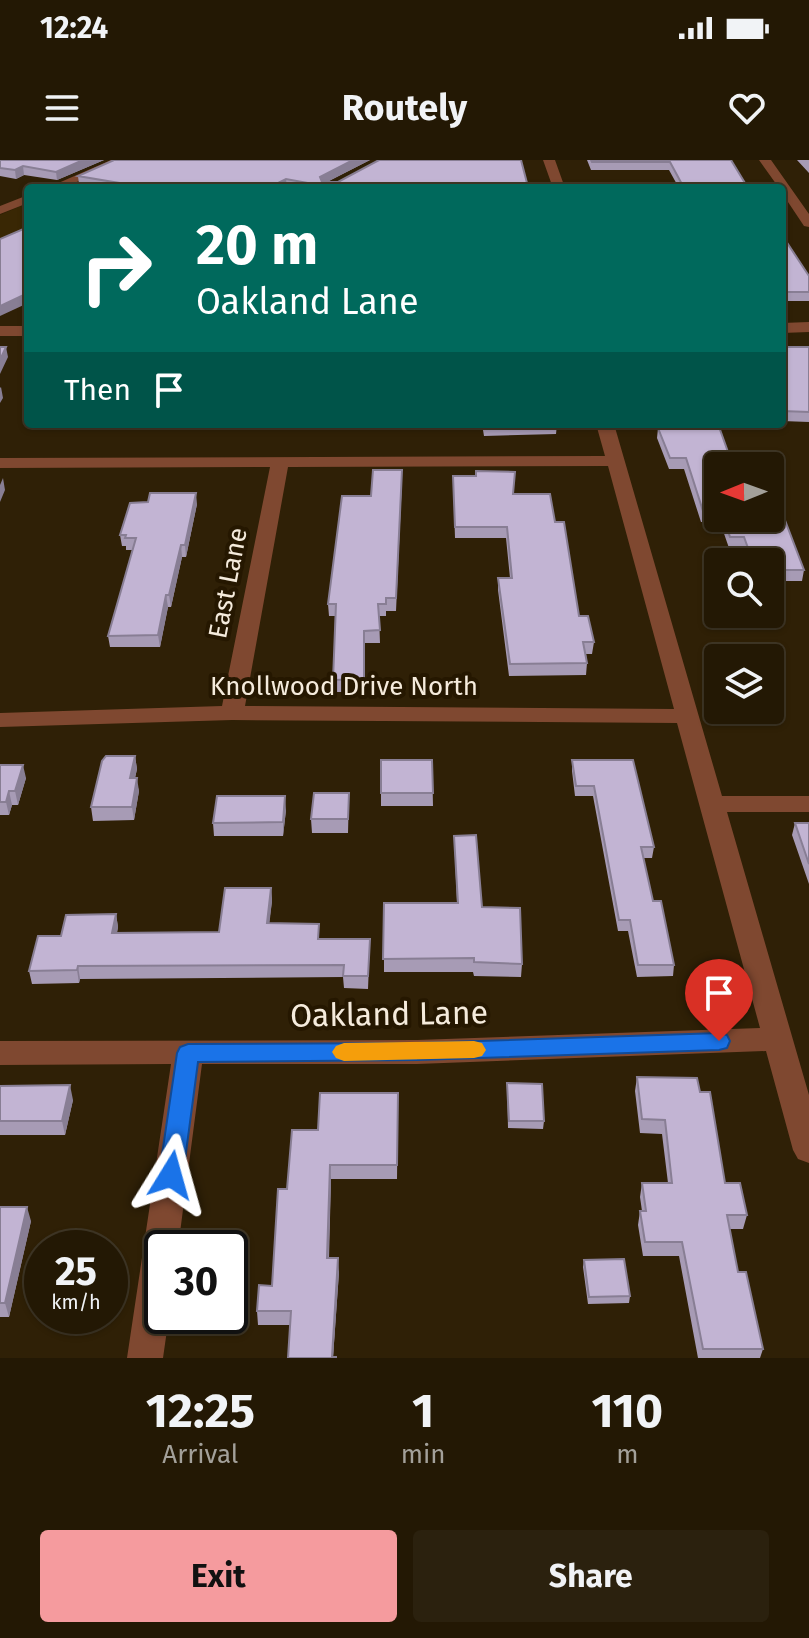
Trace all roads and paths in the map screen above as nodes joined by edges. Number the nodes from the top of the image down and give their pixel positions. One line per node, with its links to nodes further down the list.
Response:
1 (121, 160): 4 (street)
2 (549, 160): 5 (street)
3 (765, 160): 6 (street)
4 (63, 184)
5 (558, 184)
6 (782, 184)
7 (786, 190): 10 (street)
8 (24, 201): 9 (street)
9 (0, 210)
10 (809, 223)
11 (809, 327): 12 (street)
12 (786, 328)
13 (0, 331): 14 (street)
14 (24, 331)
15 (606, 428): 16 (street)
16 (614, 461): 18 (street); 20 (street)
17 (0, 463): 18 (street)
18 (280, 463): 19 (street, East Lane)
19 (232, 713): 20 (street, Knollwood Drive North); 21 (street, Knollwood Drive North)
20 (687, 716): 22 (street)
21 (0, 720)
22 (713, 804): 23 (street); 24 (street)
23 (809, 804)
24 (779, 1039): 26 (street, Oakland Lane); 27 (street)
25 (0, 1053): 26 (street, Oakland Lane)
26 (188, 1053): 28 (street)
27 (809, 1150)
28 (145, 1358)

